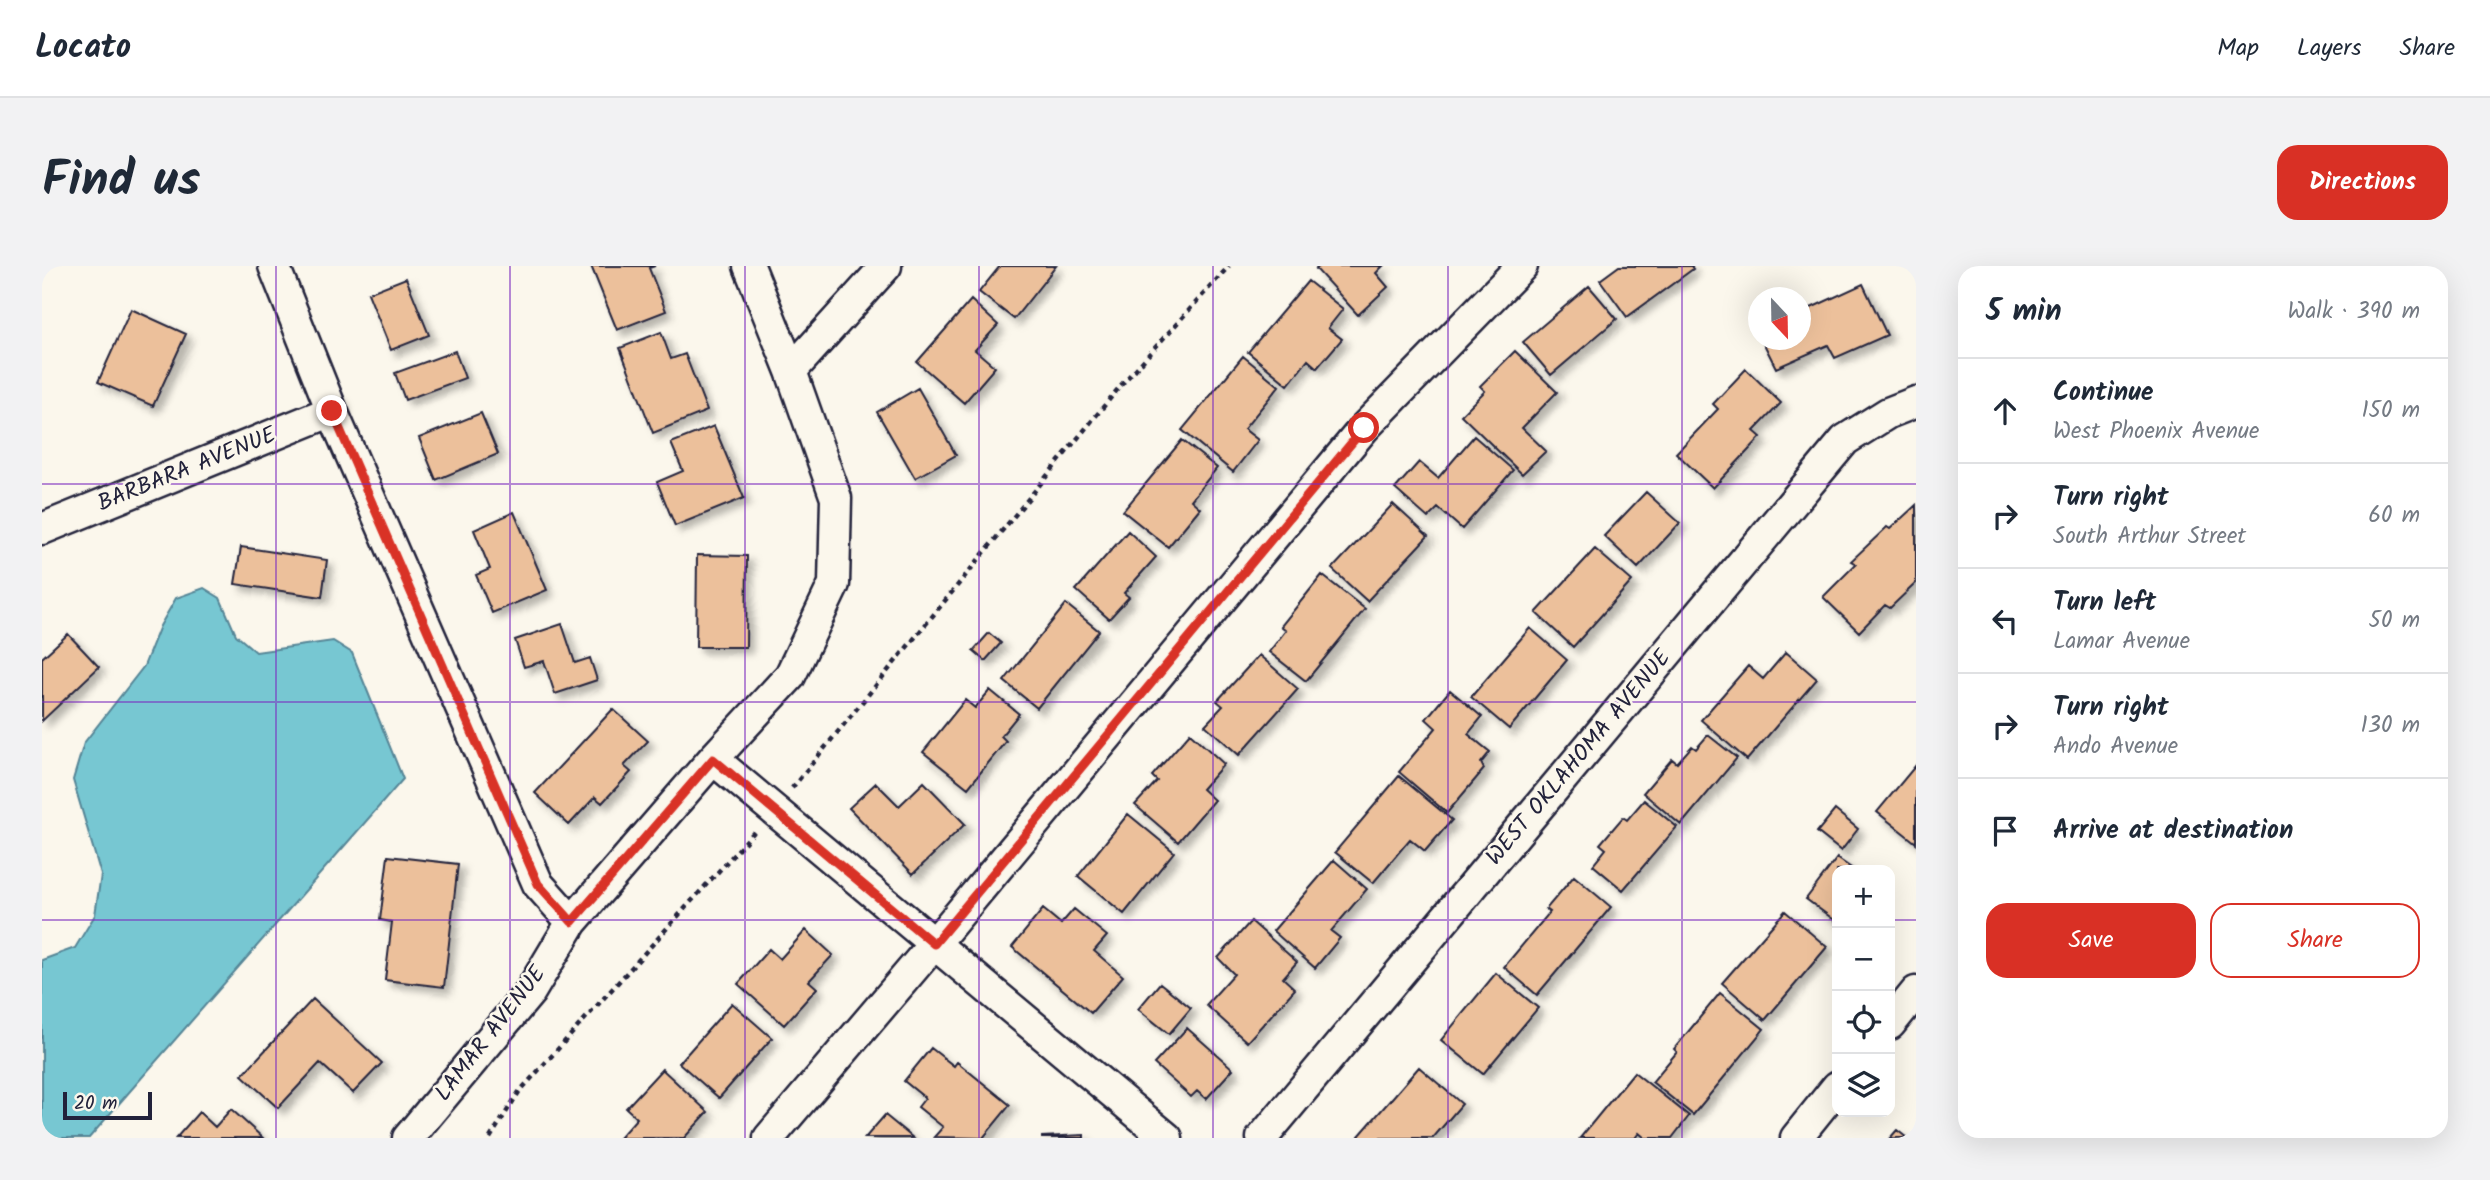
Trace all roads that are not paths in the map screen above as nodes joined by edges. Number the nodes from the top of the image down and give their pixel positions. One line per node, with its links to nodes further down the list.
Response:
1 (274, 266): 7 (street)
2 (749, 266): 5 (street, LAMAR AVENUE)
3 (886, 266): 5 (street)
4 (1522, 266): 11 (street)
5 (791, 372): 9 (street, LAMAR AVENUE)
6 (1916, 402): 18 (street, WEST OKLAHOMA AVENUE)
7 (332, 411): 8 (street, BARBARA AVENUE); 10 (street)
8 (42, 529)
9 (713, 759): 10 (street, LAMAR AVENUE); 11 (street)
10 (572, 922): 15 (street, LAMAR AVENUE)
11 (934, 944): 16 (street); 17 (street)
12 (1916, 992): 13 (street)
13 (1895, 1018)
14 (1832, 1093): 19 (street)
15 (408, 1138)
16 (769, 1138)
17 (1167, 1138)
18 (1262, 1138)
19 (1796, 1138)

